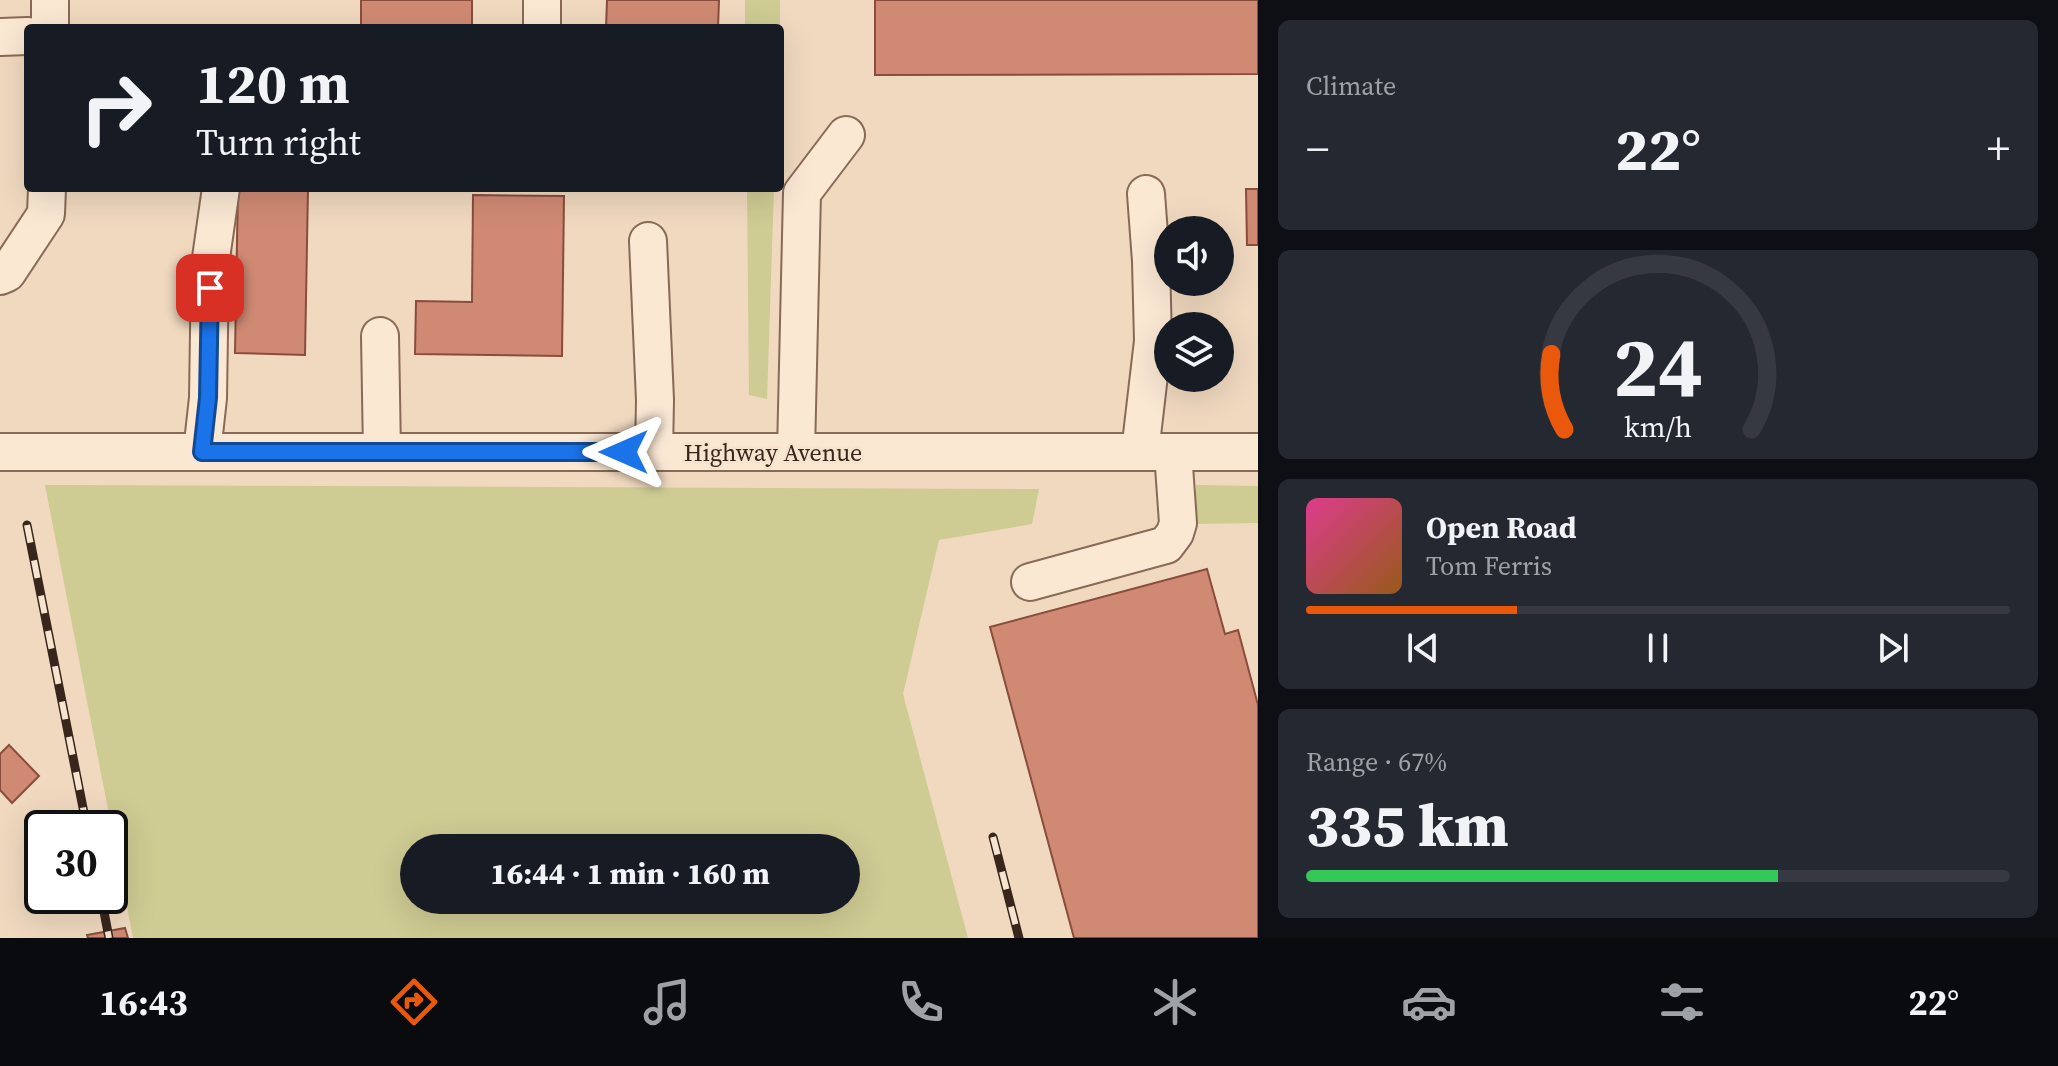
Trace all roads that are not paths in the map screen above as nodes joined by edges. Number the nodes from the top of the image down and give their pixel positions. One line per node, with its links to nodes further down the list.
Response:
1 (50, 0): 3 (street)
2 (542, 0): 4 (street)
3 (50, 24)
4 (542, 24)
5 (24, 36): 6 (street)
6 (0, 37)
7 (846, 135): 18 (street)
8 (47, 192): 12 (street)
9 (220, 192): 15 (street)
10 (1146, 194): 19 (street)
11 (648, 241): 17 (street)
12 (0, 276)
13 (380, 336): 16 (street)
14 (0, 452): 15 (street, Highway Avenue)
15 (202, 452): 16 (street, Highway Avenue)
16 (382, 452): 17 (street, Highway Avenue)
17 (654, 452): 18 (street, Highway Avenue)
18 (796, 452): 19 (street, Highway Avenue)
19 (1156, 452): 20 (street, Highway Avenue); 21 (street)
20 (1258, 452)
21 (1030, 582)

